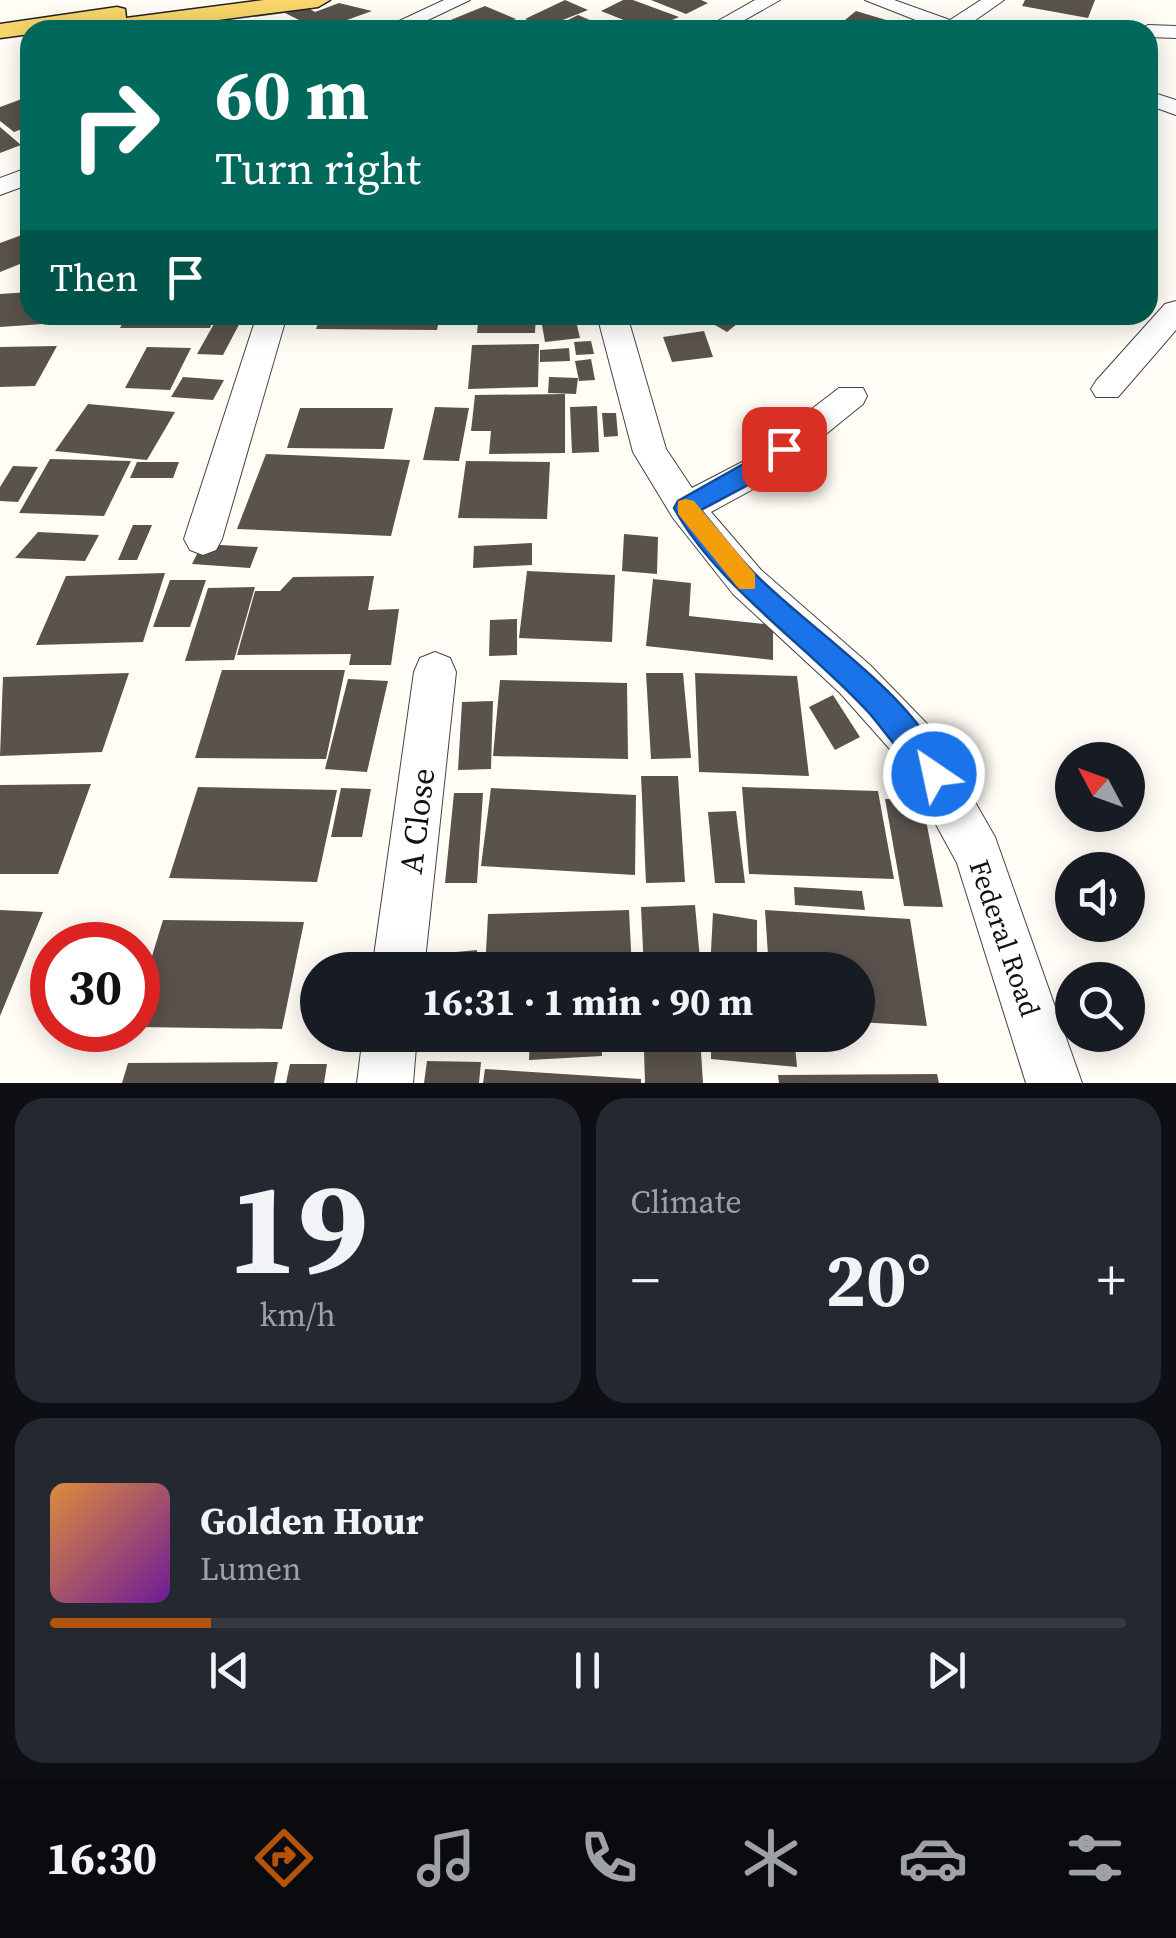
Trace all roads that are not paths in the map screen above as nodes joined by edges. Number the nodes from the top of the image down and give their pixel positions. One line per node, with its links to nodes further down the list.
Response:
1 (224, 0): 7 (main road)
2 (318, 0): 8 (main road)
3 (460, 0): 9 (street)
4 (770, 0): 10 (street)
5 (875, 0): 11 (street)
6 (994, 0): 12 (street)
7 (79, 20)
8 (163, 20)
9 (413, 20)
10 (731, 20)
11 (931, 20)
12 (968, 20)
13 (1176, 311): 16 (street)
14 (269, 325): 19 (street)
15 (617, 325): 18 (street, Federal Road)
16 (1107, 389)
17 (851, 396): 18 (street)
18 (686, 508): 24 (street, Federal Road)
19 (203, 539)
20 (435, 672): 21 (street, A Close)
21 (400, 952)
22 (388, 1052): 23 (street)
23 (384, 1083)
24 (1054, 1083)

